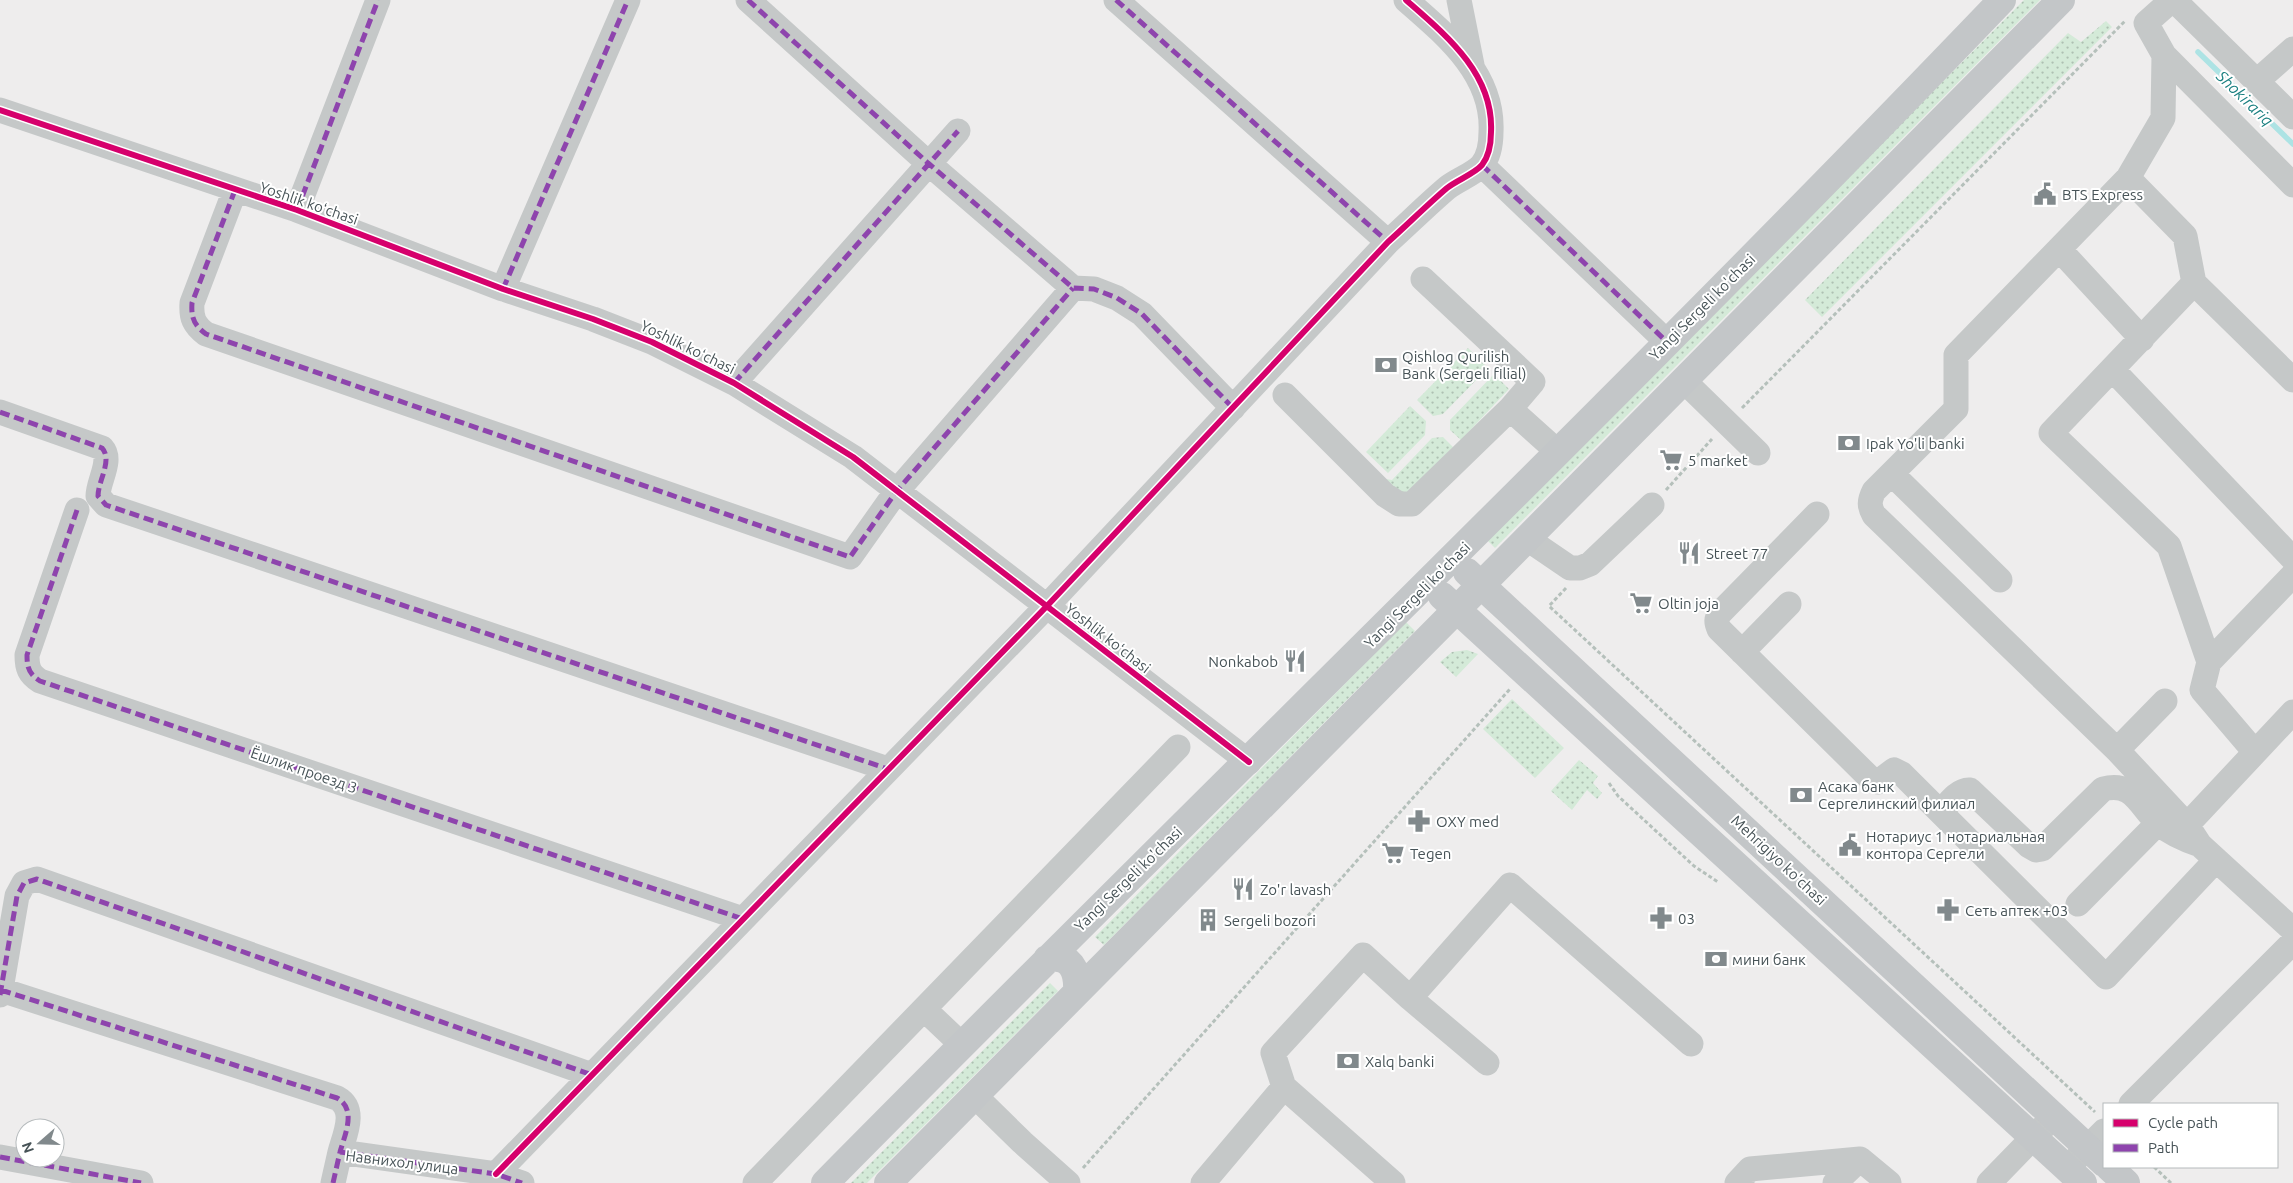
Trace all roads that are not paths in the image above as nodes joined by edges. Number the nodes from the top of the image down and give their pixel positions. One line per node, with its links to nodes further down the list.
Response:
1 (378, 0): 22 (street)
2 (628, 0): 28 (street)
3 (748, 0): 17 (street)
4 (1116, 0): 23 (street)
5 (1406, 0): 12 (street)
6 (1459, 0): 12 (street)
7 (2002, 0): 30 (main road, Yangi Sergeli ko'chasi)
8 (2061, 0): 32 (main road)
9 (2180, 2): 11 (street); 13 (street)
10 (2293, 49): 13 (street)
11 (2164, 55): 19 (street); 20 (street)
12 (1473, 67): 18 (street)
13 (2257, 81): 15 (street)
14 (0, 110): 21 (street, Yoshlik koʻchasi)
15 (2293, 117)
16 (958, 131): 17 (street)
17 (928, 163): 27 (street); 34 (street)
18 (1482, 165): 23 (street); 30 (street)
19 (2128, 178): 24 (street); 26 (street)
20 (2293, 185)
21 (235, 190): 22 (street, Yoshlik koʻchasi); 42 (street)
22 (297, 210): 28 (street, Yoshlik koʻchasi)
23 (1388, 242): 36 (street)
24 (2059, 249): 29 (street); 41 (street)
25 (1423, 279): 37 (street)
26 (2194, 283): 29 (street); 33 (street)
27 (1073, 288): 36 (street); 42 (street)
28 (503, 289): 34 (street, Yoshlik koʻchasi)
29 (2142, 339): 31 (street)
30 (1667, 342): 39 (main road, Yangi Sergeli ko'chasi)
31 (2112, 369): 48 (street); 57 (street)
32 (1683, 380): 40 (street); 46 (main road)
33 (2293, 380)
34 (734, 383): 42 (street, Yoshlik koʻchasi)
35 (1285, 395): 37 (street)
36 (1233, 408): 54 (street)
37 (1510, 408): 39 (street)
38 (0, 412): 64 (street)
39 (1558, 452): 47 (main road, Yangi Sergeli ko'chasi)
40 (1758, 453)
41 (1892, 474): 50 (street); 61 (street)
42 (896, 492): 54 (street, Yoshlik koʻchasi)
43 (1652, 505): 46 (street)
44 (77, 510): 69 (street, Ёшлик проезд 3)
45 (1817, 514): 56 (street)
46 (1526, 538): 52 (main road)
47 (1453, 559): 51 (main road, Yangi Sergeli ko'chasi); 52 (main road, Mehrigiyo ko'chasi)
48 (2293, 559)
49 (2293, 575): 57 (street)
50 (2000, 580)
51 (1428, 583): 55 (main road); 63 (main road, Yangi Sergeli ko'chasi)
52 (1480, 584): 55 (main road); 84 (main road, Mehrigiyo ko'chasi)
53 (1789, 604): 56 (street)
54 (1047, 606): 63 (street, Yoshlik koʻchasi); 64 (street)
55 (1456, 609): 73 (main road); 85 (main road)
56 (1742, 652): 65 (street)
57 (2210, 662): 62 (street)
58 (2165, 701): 61 (street)
59 (2293, 712): 62 (street)
60 (1178, 747): 76 (street)
61 (2117, 750): 67 (street)
62 (2254, 751): 67 (street)
63 (1248, 762): 72 (main road, Yangi Sergeli ko'chasi)
64 (888, 769): 69 (street)
65 (1941, 812): 66 (street); 67 (street)
66 (2158, 823): 67 (street); 68 (street)
67 (2201, 843): 70 (street)
68 (2078, 904)
69 (743, 919): 80 (street)
70 (2293, 930)
71 (2293, 942): 83 (street)
72 (1047, 958): 73 (main road); 78 (main road, Yangi Sergeli ko'chasi)
73 (1077, 991): 82 (main road)
74 (0, 992): 80 (street); 87 (street)
75 (1410, 998): 77 (street); 79 (street); 81 (street)
76 (924, 1009): 78 (street); 97 (street)
77 (1691, 1044)
78 (962, 1045): 98 (main road, Yangi Sergeli ko'chasi)
79 (1487, 1063)
80 (592, 1075): 91 (street)
81 (1284, 1087): 100 (street); 101 (street)
82 (974, 1095): 93 (street); 99 (main road)
83 (2132, 1103)
84 (2054, 1116): 85 (street); 86 (main road, Mehrigiyo ko'chasi)
85 (2033, 1138): 92 (main road); 105 (street)
86 (2098, 1139): 92 (street)
87 (340, 1152): 91 (street, Навнихол улица); 95 (street, Навнихол улица)
88 (0, 1157): 94 (street)
89 (1860, 1159): 102 (street); 103 (street); 104 (street)
90 (2110, 1168): 106 (main road)
91 (496, 1174): 96 (street, Навнихол улица)
92 (2075, 1176)
93 (1072, 1179)
94 (141, 1183)
95 (333, 1183)
96 (522, 1183)
97 (756, 1183)
98 (825, 1183)
99 (888, 1183)
100 (1203, 1183)
101 (1393, 1183)
102 (1738, 1183)
103 (1835, 1183)
104 (1889, 1183)
105 (1989, 1183)
106 (2126, 1183)

